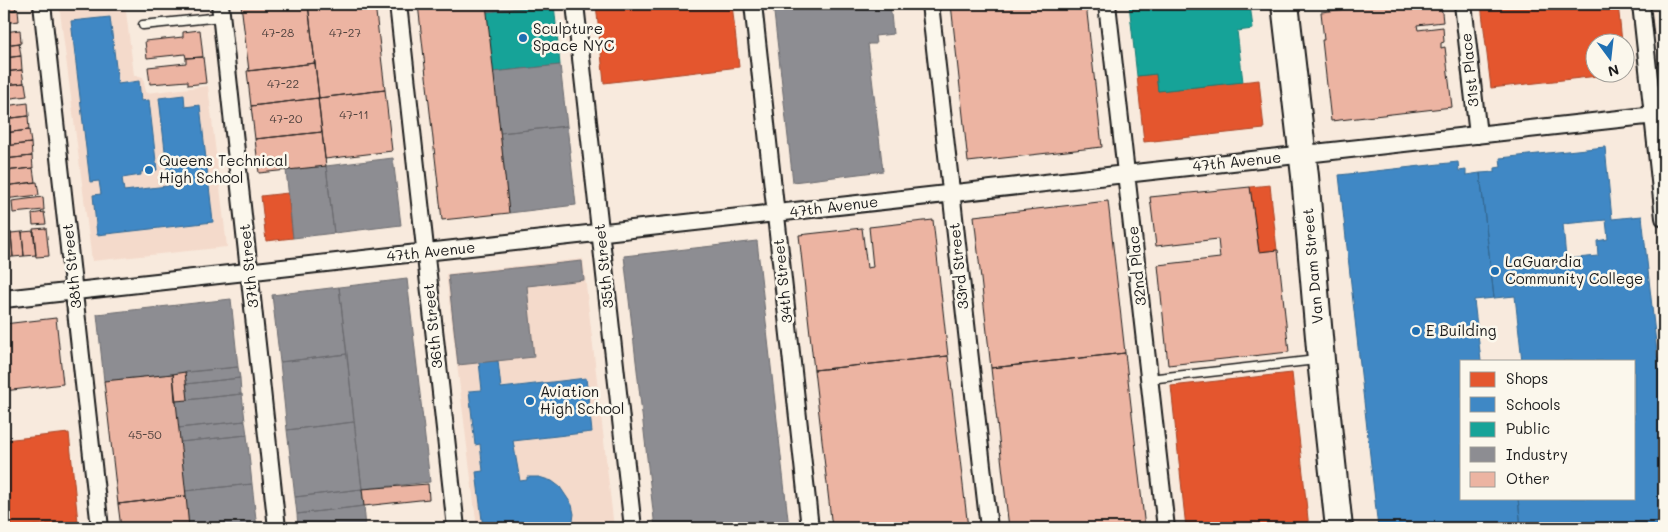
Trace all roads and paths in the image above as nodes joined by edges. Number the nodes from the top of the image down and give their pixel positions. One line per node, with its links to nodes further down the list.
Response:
1 (42, 4): 22 (street, 38th Street)
2 (398, 4): 20 (street, 36th Street)
3 (575, 4): 19 (street, 35th Street)
4 (753, 4): 17 (street, 34th Street)
5 (930, 4): 16 (street, 33rd Street)
6 (1107, 4): 15 (street, 32nd Place)
7 (1285, 4): 14 (main road, Van Dam Street)
8 (1463, 4): 13 (street, 31st Place)
9 (1641, 4): 12 (street)
10 (221, 10): 11 (lane); 21 (street, 37th Street)
11 (143, 25)
12 (1659, 115): 13 (street, 47th Avenue); 18 (street)
13 (1478, 136): 14 (street, 47th Avenue)
14 (1302, 155): 15 (street, 47th Avenue); 24 (main road, Van Dam Street)
15 (1127, 174): 16 (street, 47th Avenue); 25 (street, 32nd Place)
16 (951, 194): 17 (street, 47th Avenue); 31 (street, 33rd Street)
17 (776, 214): 19 (street, 47th Avenue); 30 (street, 34th Street)
18 (1664, 218)
19 (601, 233): 20 (street, 47th Avenue); 29 (street, 35th Street)
20 (426, 252): 21 (street, 47th Avenue); 28 (street, 36th Street)
21 (250, 272): 22 (street, 47th Avenue); 27 (street, 37th Street)
22 (75, 291): 23 (street, 47th Avenue); 26 (street, 38th Street)
23 (4, 299)
24 (1321, 360): 25 (lane); 33 (main road, Van Dam Street)
25 (1149, 379): 32 (street, 32nd Place)
26 (100, 528)
27 (278, 528)
28 (456, 528)
29 (633, 528)
30 (810, 528)
31 (988, 528)
32 (1166, 528)
33 (1340, 528)

